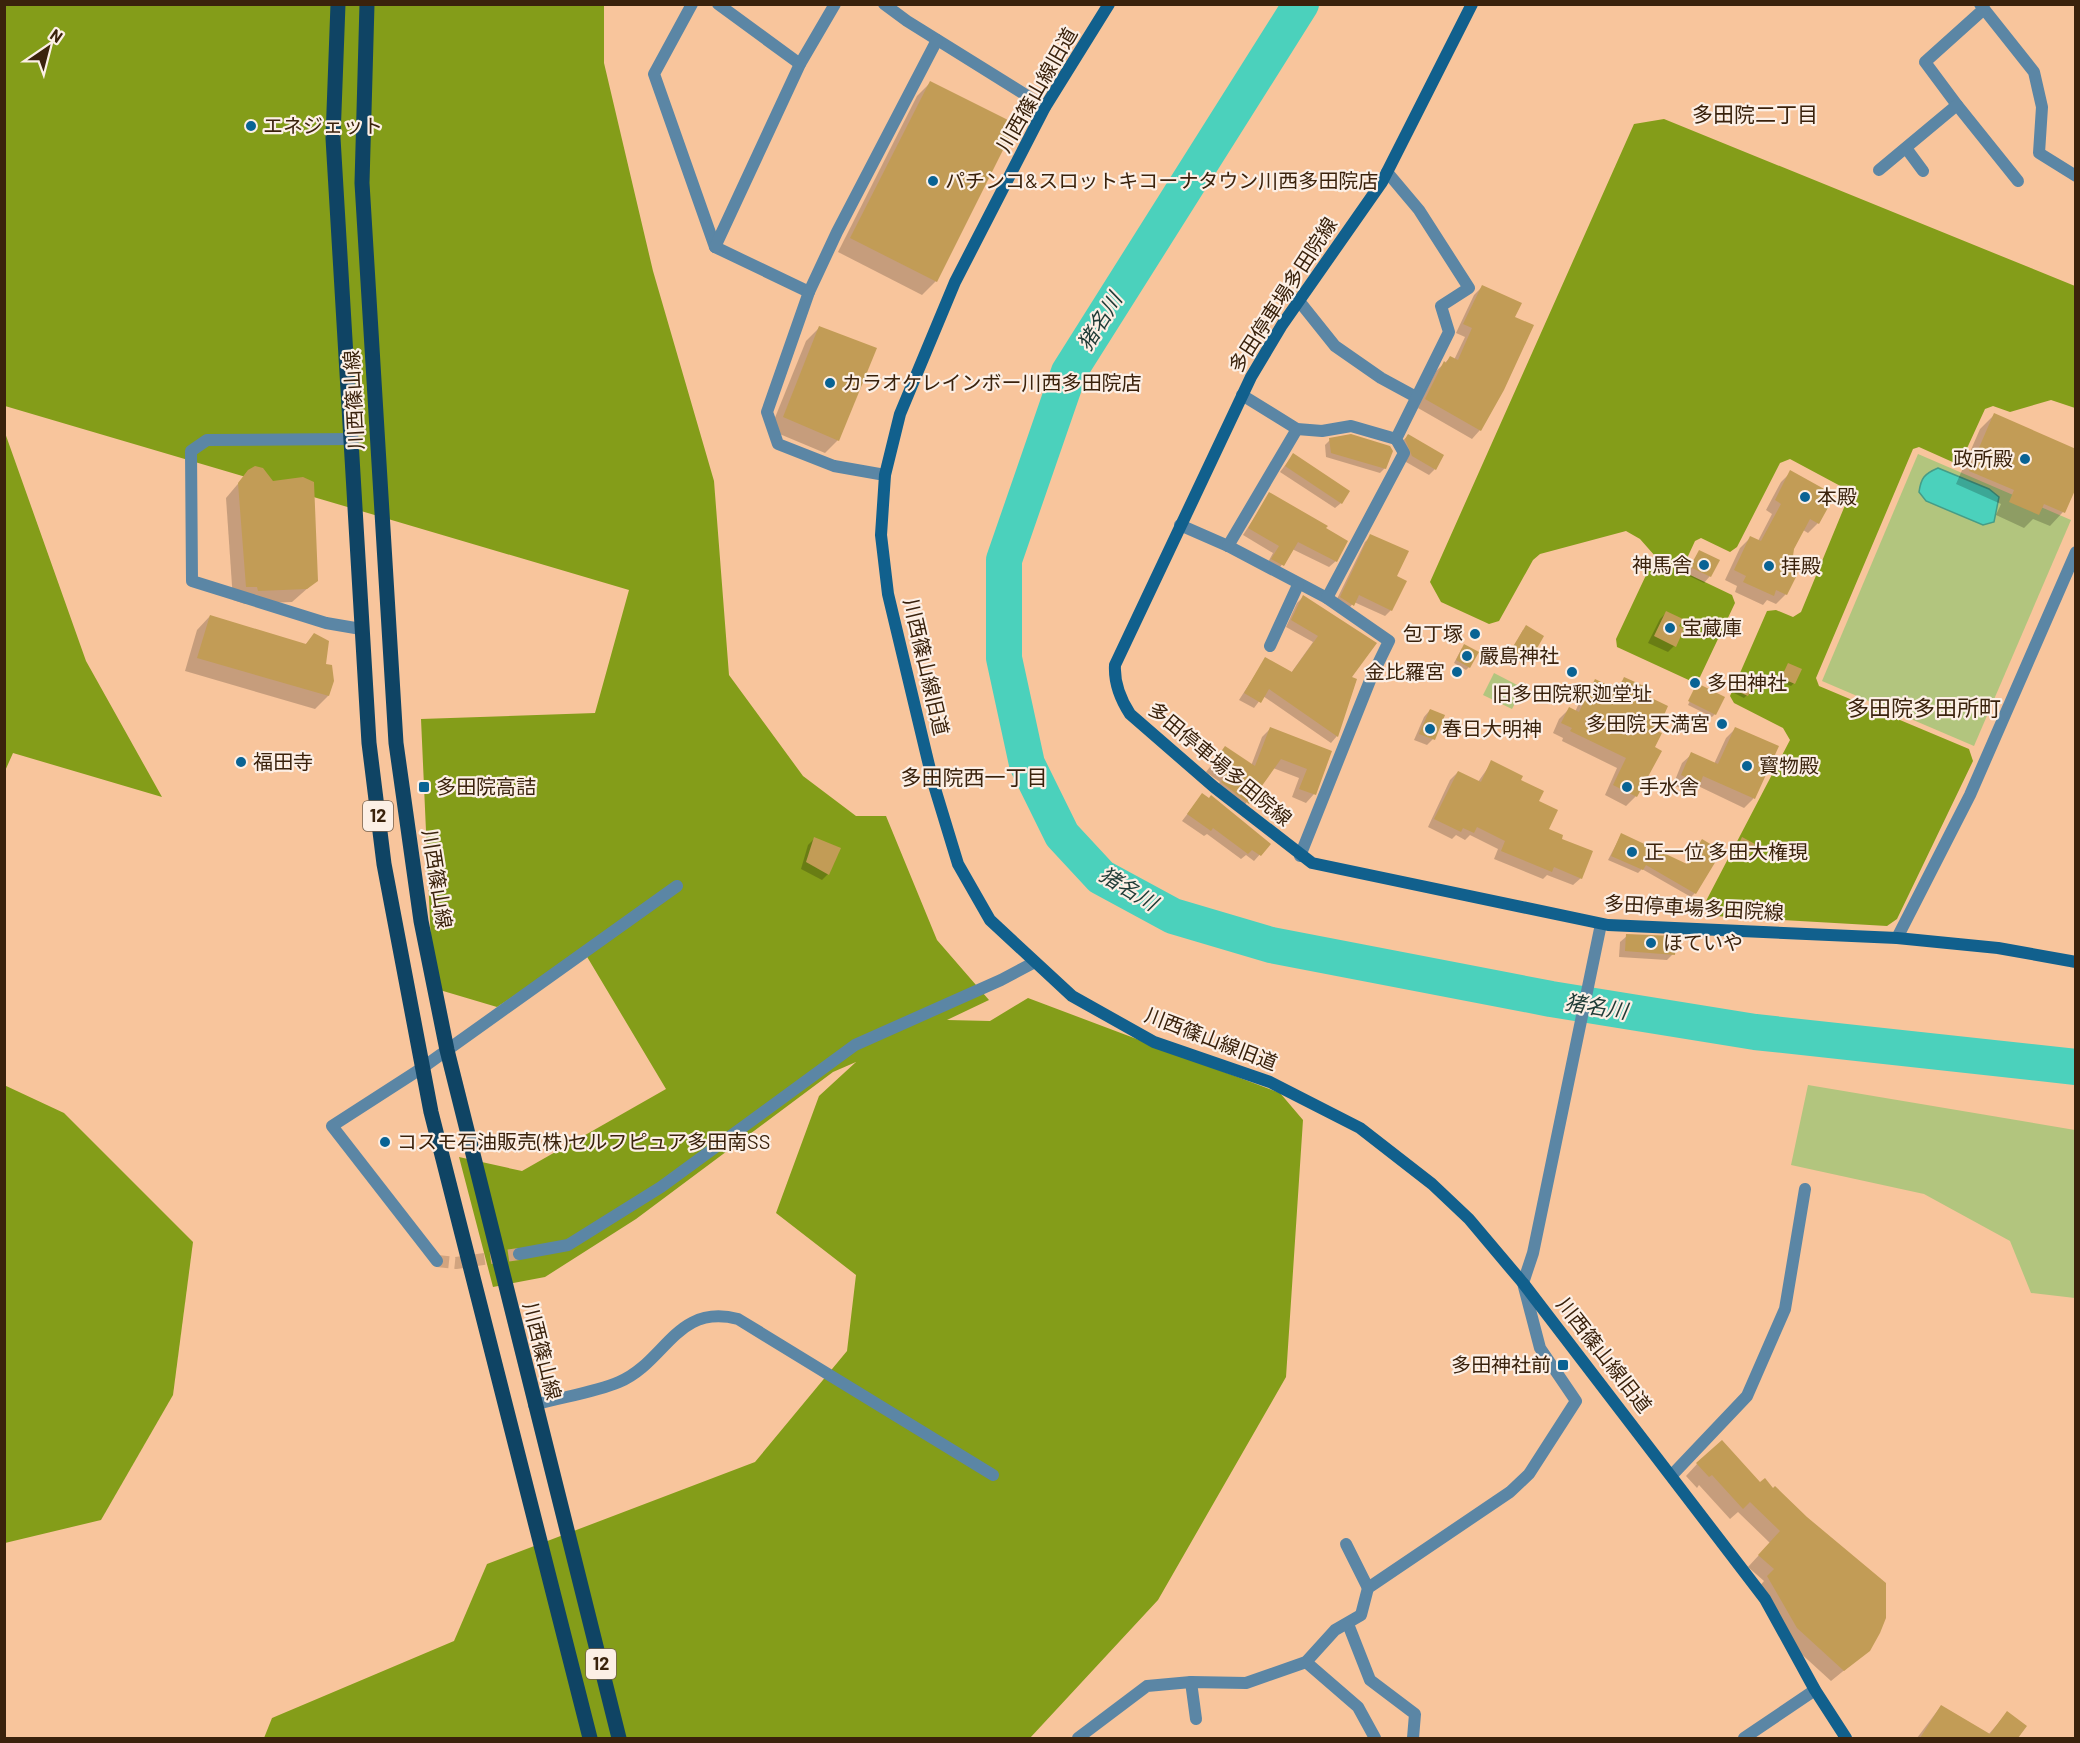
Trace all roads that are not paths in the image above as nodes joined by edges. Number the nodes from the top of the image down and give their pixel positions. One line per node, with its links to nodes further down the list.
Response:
1 (338, 4): 26 (main road, 川西篠山線 / 12)
2 (367, 4): 42 (main road, 川西篠山線 / 12)
3 (692, 4): 20 (street)
4 (718, 4): 11 (street)
5 (835, 4): 11 (street)
6 (884, 4): 10 (street)
7 (1109, 4): 13 (street, 川西篠山線旧道)
8 (1472, 4): 17 (street, 多田停車場多田院線)
9 (1982, 7): 12 (street); 18 (street)
10 (937, 40): 13 (street); 21 (street)
11 (801, 64): 20 (street)
12 (1957, 105): 14 (street); 19 (street)
13 (1045, 107): 28 (street, 川西篠山線旧道)
14 (1906, 148): 15 (street); 16 (street)
15 (1879, 170)
16 (1923, 171)
17 (1387, 172): 22 (street, 多田停車場多田院線); 24 (street)
18 (2076, 176)
19 (2018, 181)
20 (715, 247): 21 (street)
21 (809, 292): 28 (street)
22 (1299, 301): 23 (street, 多田停車場多田院線); 24 (street)
23 (1242, 395): 25 (street); 29 (street, 多田停車場多田院線)
24 (1416, 397): 27 (street)
25 (1298, 429): 27 (street); 30 (street)
26 (353, 439): 34 (main road, 川西篠山線 / 12); 34 (street)
27 (1396, 439): 33 (street)
28 (885, 475): 41 (street, 川西篠山線旧道)
29 (1180, 525): 30 (street); 36 (street, 多田停車場多田院線)
30 (1228, 546): 32 (street)
31 (2076, 552): 39 (street)
32 (1298, 585): 33 (street); 35 (street)
33 (1327, 598): 36 (street)
34 (361, 629): 43 (main road, 川西篠山線 / 12)
35 (1270, 646)
36 (1300, 856): 38 (street, 多田停車場多田院線)
37 (677, 886): 42 (street)
38 (1601, 924): 39 (street, 多田停車場多田院線); 47 (street)
39 (1897, 938): 40 (street, 多田停車場多田院線)
40 (2076, 962)
41 (1033, 963): 45 (street); 47 (street, 川西篠山線旧道)
42 (447, 1050): 43 (street); 48 (main road, 川西篠山線 / 12)
43 (422, 1068): 46 (street); 58 (main road, 川西篠山線 / 12)
44 (1805, 1189): 50 (street)
45 (519, 1254)
46 (437, 1261)
47 (1523, 1283): 50 (street, 川西篠山線旧道); 52 (street)
48 (534, 1404): 49 (street); 59 (main road, 川西篠山線 / 12)
49 (993, 1475)
50 (1672, 1475): 56 (street, 川西篠山線旧道)
51 (1346, 1544): 52 (street)
52 (1368, 1587): 53 (street)
53 (1348, 1624): 54 (street); 62 (street)
54 (1306, 1662): 55 (street); 61 (street)
55 (1191, 1682): 57 (street); 60 (street)
56 (1815, 1690): 63 (street); 64 (street, 川西篠山線旧道)
57 (1196, 1719)
58 (590, 1738)
59 (619, 1738)
60 (1078, 1738)
61 (1375, 1738)
62 (1413, 1738)
63 (1743, 1738)
64 (1846, 1738)

